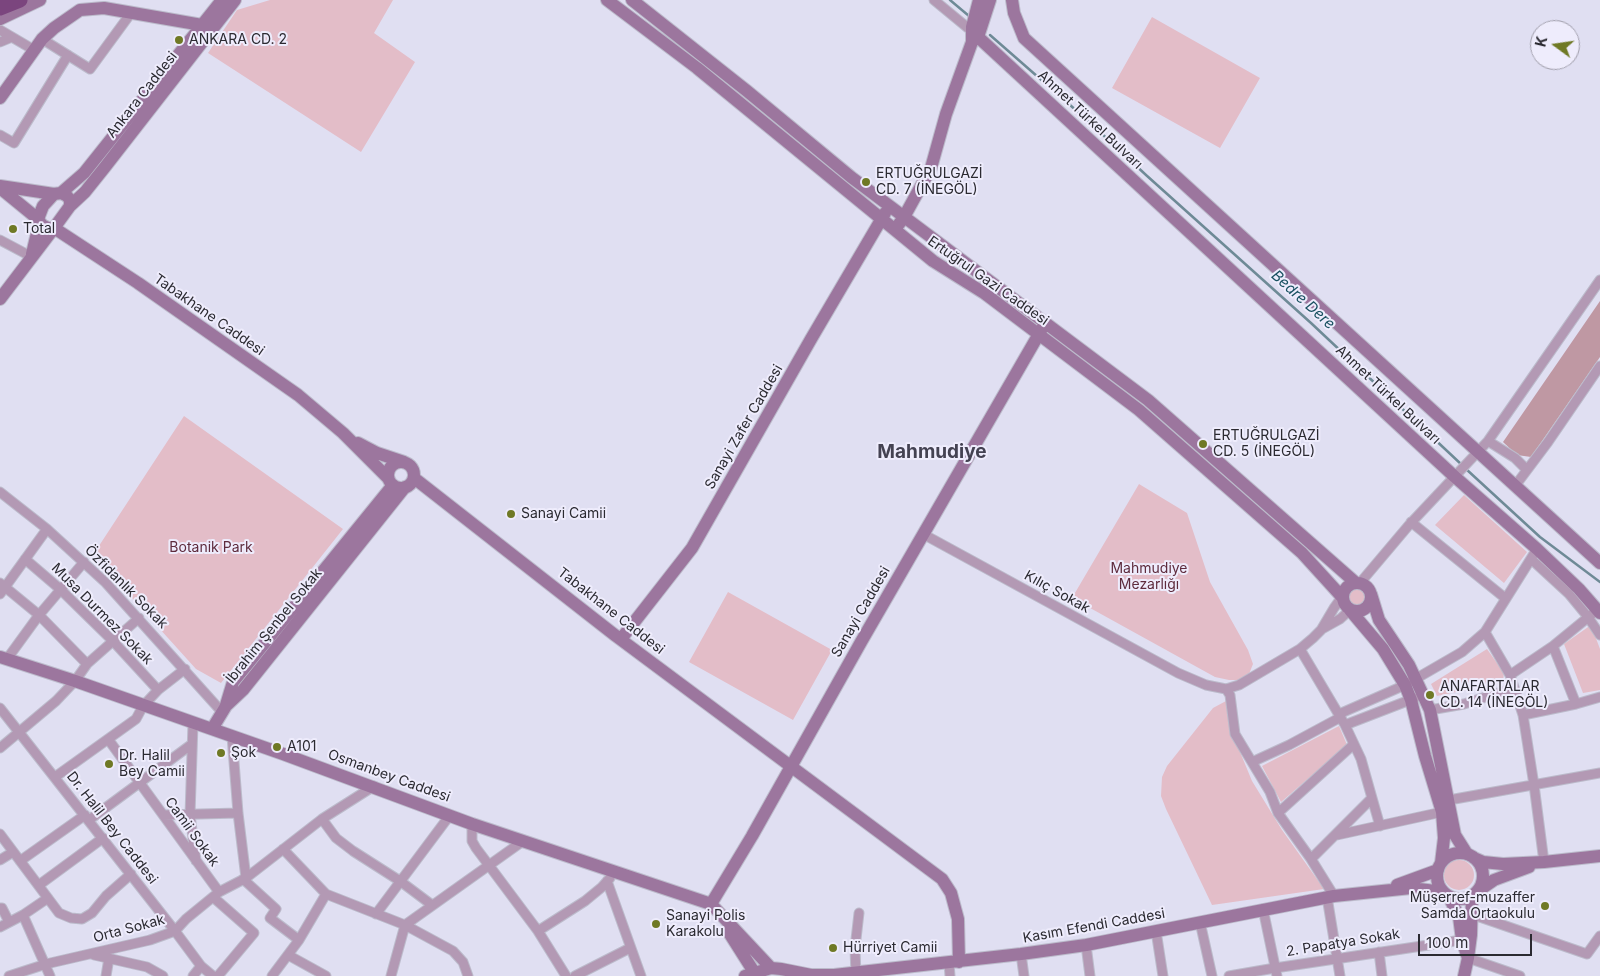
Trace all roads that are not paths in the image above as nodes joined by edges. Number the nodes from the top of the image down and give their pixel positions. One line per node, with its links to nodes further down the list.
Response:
1 (20, 0): 12 (highway)
2 (40, 0): 14 (street)
3 (222, 0): 15 (street, Ankara Caddesi)
4 (235, 0): 27 (street, Ankara Caddesi)
5 (607, 0): 31 (street, Ertuğrul Gazi Caddesi)
6 (632, 0): 28 (street, Ertuğrul Gazi Caddesi)
7 (934, 0): 18 (street)
8 (979, 0): 18 (street)
9 (990, 0): 18 (street)
10 (1012, 0): 42 (street, Ahmet Türkel Bulvarı)
11 (93, 4): 13 (street); 19 (street)
12 (0, 8)
13 (123, 8): 15 (street); 22 (street)
14 (0, 19)
15 (202, 25): 26 (street, Ankara Caddesi)
16 (0, 30): 17 (street)
17 (12, 37): 20 (street); 21 (street)
18 (974, 37): 29 (street); 45 (street, Ahmet Türkel Bulvarı)
19 (42, 39): 21 (street); 22 (street)
20 (0, 42)
21 (34, 50): 23 (street)
22 (68, 55): 24 (street)
23 (0, 98)
24 (0, 135)
25 (0, 187): 26 (street); 30 (street, Tabakhane Caddesi)
26 (57, 194): 27 (street); 30 (street, Ankara Caddesi)
27 (70, 206): 32 (street, Ankara Caddesi)
28 (890, 207): 29 (street, Ertuğrul Gazi Caddesi); 31 (street, Sanayi Zafer Caddesi)
29 (904, 217): 33 (street); 38 (street, Ertuğrul Gazi Caddesi)
30 (38, 219): 32 (street, Tabakhane Caddesi); 35 (street)
31 (880, 220): 33 (street, Ertuğrul Gazi Caddesi); 69 (street, Sanayi Zafer Caddesi)
32 (54, 228): 35 (street, Ankara Caddesi); 40 (street, Tabakhane Caddesi)
33 (894, 230): 38 (street, Ertuğrul Gazi Caddesi)
34 (0, 240): 35 (street)
35 (32, 257): 37 (street)
36 (1600, 280): 41 (street)
37 (0, 299)
38 (1042, 329): 51 (street, Sanayi Caddesi); 56 (street, Ertuğrul Gazi Caddesi); 60 (street, Ertuğrul Gazi Caddesi)
39 (1600, 366): 44 (street)
40 (343, 433): 43 (street); 46 (street)
41 (1488, 442): 42 (street); 44 (street)
42 (1474, 457): 45 (street); 47 (street, Ahmet Türkel Bulvarı)
43 (404, 462): 46 (street); 46 (street, İbrahim Şenbel Sokak)
44 (1526, 469): 47 (street)
45 (1458, 475): 49 (street); 52 (street, Ahmet Türkel Bulvarı)
46 (400, 482): 69 (street, Tabakhane Caddesi); 88 (street, İbrahim Şenbel Sokak)
47 (1515, 486): 55 (street, Ahmet Türkel Bulvarı)
48 (0, 492): 50 (street, Özfidanlık Sokak)
49 (1411, 522): 56 (street); 61 (street)
50 (47, 529): 53 (street); 54 (street, Özfidanlık Sokak)
51 (923, 534): 80 (street, Kılıç Sokak); 101 (street, Sanayi Caddesi)
52 (1534, 554): 61 (street); 63 (street, Ahmet Türkel Bulvarı)
53 (25, 559): 57 (street); 58 (street, Musa Durmez Sokak)
54 (84, 562): 58 (street); 65 (street, Özfidanlık Sokak)
55 (1600, 563)
56 (1358, 583): 59 (street); 60 (street)
57 (2, 588): 64 (street)
58 (60, 589): 64 (street); 70 (street, Musa Durmez Sokak)
59 (1371, 594): 62 (street); 78 (street)
60 (1342, 597): 62 (street); 66 (street)
61 (1505, 598): 67 (street)
62 (1350, 610): 66 (street); 78 (street)
63 (1595, 613): 68 (street); 71 (street)
64 (39, 615): 73 (street); 74 (street)
65 (139, 618): 70 (street); 75 (street, Özfidanlık Sokak)
66 (1321, 630): 72 (street)
67 (1485, 632): 76 (street); 78 (street)
68 (1600, 635)
69 (621, 639): 101 (street, Tabakhane Caddesi)
70 (112, 640): 74 (street); 81 (street, Musa Durmez Sokak)
71 (1553, 646): 76 (street); 85 (street)
72 (1300, 649): 80 (street); 91 (street)
73 (4, 658): 77 (street, Osmanbey Caddesi)
74 (87, 664): 77 (street)
75 (185, 669): 81 (street); 88 (street, Özfidanlık Sokak)
76 (1510, 675): 79 (street)
77 (75, 681): 86 (street, Osmanbey Caddesi); 94 (street)
78 (1411, 681): 82 (street); 84 (street); 91 (street)
79 (1514, 688): 89 (street); 90 (street)
80 (1226, 689): 100 (street)
81 (158, 690): 86 (street)
82 (1424, 694): 84 (street); 89 (street)
83 (1600, 697): 85 (street)
84 (1411, 700): 91 (street); 109 (street)
85 (1576, 704): 90 (street)
86 (143, 706): 92 (street, Osmanbey Caddesi); 96 (street)
87 (0, 708): 94 (street, Dr. Halil Bey Caddesi)
88 (224, 709): 93 (street, İbrahim Şenbel Sokak)
89 (1430, 710): 108 (street)
90 (1523, 715): 105 (street)
91 (1342, 719): 98 (street); 100 (street)
92 (193, 723): 93 (street, Osmanbey Caddesi); 97 (street)
93 (212, 729): 95 (street, Osmanbey Caddesi)
94 (19, 732): 99 (street); 103 (street, Dr. Halil Bey Caddesi)
95 (232, 736): 106 (street, Osmanbey Caddesi); 110 (street)
96 (108, 739): 103 (street); 104 (street, Camii Sokak)
97 (192, 744): 104 (street); 113 (street)
98 (1354, 744): 107 (street); 111 (street)
99 (0, 748)
100 (1252, 762): 111 (street)
101 (791, 766): 146 (street, Sanayi Caddesi); 173 (street, Tabakhane Caddesi)
102 (1600, 776): 105 (street)
103 (55, 777): 115 (street, Dr. Halil Bey Caddesi)
104 (139, 782): 112 (street, Camii Sokak); 115 (street)
105 (1534, 785): 108 (street); 131 (street)
106 (374, 786): 114 (street, Osmanbey Caddesi); 116 (street)
107 (1372, 798): 118 (street); 120 (street)
108 (1449, 800): 125 (street)
109 (1442, 812): 118 (street); 133 (street)
110 (238, 813): 113 (street); 136 (street)
111 (1278, 813): 127 (street)
112 (163, 815): 113 (street); 130 (street, Camii Sokak)
113 (190, 815): 130 (street)
114 (450, 815): 117 (street, Osmanbey Caddesi); 137 (street)
115 (87, 818): 121 (street, Dr. Halil Bey Caddesi); 129 (street)
116 (322, 819): 123 (street); 137 (street)
117 (472, 824): 122 (street, Osmanbey Caddesi); 132 (street)
118 (1380, 826): 120 (street)
119 (0, 834): 124 (street)
120 (1337, 835): 127 (street)
121 (102, 838): 134 (street, Dr. Halil Bey Caddesi); 138 (street)
122 (523, 841): 132 (street); 135 (street, Osmanbey Caddesi)
123 (283, 849): 136 (street); 141 (street)
124 (13, 852): 128 (street); 129 (street)
125 (1470, 856): 131 (street); 133 (street); 140 (street)
126 (1600, 856): 131 (street)
127 (1311, 859): 144 (street)
128 (0, 860)
129 (20, 860): 138 (street)
130 (196, 861): 143 (street, Camii Sokak)
131 (1544, 862): 140 (street)
132 (489, 865): 147 (street); 159 (street)
133 (1440, 866): 139 (street, Kasım Efendi Caddesi); 142 (street)
134 (131, 874): 145 (street); 158 (street, Dr. Halil Bey Caddesi)
135 (611, 876): 146 (street, Osmanbey Caddesi); 159 (street); 165 (street)
136 (245, 879): 143 (street); 162 (street)
137 (400, 881): 147 (street); 151 (street)
138 (39, 885): 145 (street)
139 (1381, 890): 142 (street, Kasım Efendi Caddesi); 144 (street, Kasım Efendi Caddesi)
140 (1475, 893): 142 (street); 152 (street)
141 (326, 894): 151 (street); 162 (street)
142 (1446, 894): 163 (street)
143 (216, 895): 158 (street); 187 (street, Camii Sokak)
144 (1331, 897): 149 (street, Kasım Efendi Caddesi); 172 (street)
145 (48, 898): 153 (street)
146 (711, 904): 176 (street, Osmanbey Caddesi); 179 (street)
147 (432, 905): 156 (street)
148 (0, 908): 154 (street)
149 (1263, 909): 155 (street, Kasım Efendi Caddesi); 177 (street)
150 (859, 913): 178 (street)
151 (376, 914): 156 (street)
152 (1471, 914): 161 (street); 171 (street)
153 (23, 915): 154 (street); 174 (street)
154 (9, 922): 157 (street)
155 (1200, 922): 160 (street, Kasım Efendi Caddesi); 200 (street)
156 (405, 925): 190 (street); 191 (street)
157 (0, 927)
158 (175, 931): 167 (street, Orta Sokak); 175 (street, Dr. Halil Bey Caddesi)
159 (538, 931): 192 (street)
160 (1156, 931): 164 (street, Kasım Efendi Caddesi); 199 (street)
161 (1600, 936)
162 (299, 940): 169 (street)
163 (1462, 940): 166 (street, 2. Papatya Sokak); 171 (street)
164 (1086, 945): 168 (street, Kasım Efendi Caddesi); 198 (street)
165 (630, 948): 193 (street); 194 (street)
166 (1379, 952): 172 (street, 2. Papatya Sokak); 203 (street)
167 (91, 954): 170 (street); 174 (street, Orta Sokak)
168 (1021, 954): 173 (street, Kasım Efendi Caddesi); 197 (street)
169 (288, 955): 188 (street); 189 (street)
170 (109, 958): 183 (street); 184 (street)
171 (1468, 958): 204 (street); 205 (street)
172 (1338, 959): 177 (street, 2. Papatya Sokak); 202 (street)
173 (954, 962): 178 (street, Kasım Efendi Caddesi); 196 (street)
174 (46, 964): 181 (street, Orta Sokak); 182 (street)
175 (201, 966): 185 (street); 186 (street, Dr. Halil Bey Caddesi)
176 (773, 972): 179 (street, Kasım Efendi Caddesi); 180 (street, Kasım Efendi Caddesi)
177 (1276, 972): 201 (street, 2. Papatya Sokak)
178 (856, 974): 195 (street, Kasım Efendi Caddesi)
179 (752, 975)
180 (809, 975): 195 (street, Kasım Efendi Caddesi)
181 (8, 976)
182 (50, 976)
183 (106, 976)
184 (163, 976)
185 (193, 976)
186 (213, 976)
187 (218, 976)
188 (272, 976)
189 (326, 976)
190 (391, 976)
191 (468, 976)
192 (566, 976)
193 (575, 976)
194 (641, 976)
195 (834, 976)
196 (950, 976)
197 (1024, 976)
198 (1090, 976)
199 (1162, 976)
200 (1212, 976)
201 (1230, 976)
202 (1340, 976)
203 (1382, 976)
204 (1464, 976)
205 (1520, 976)

